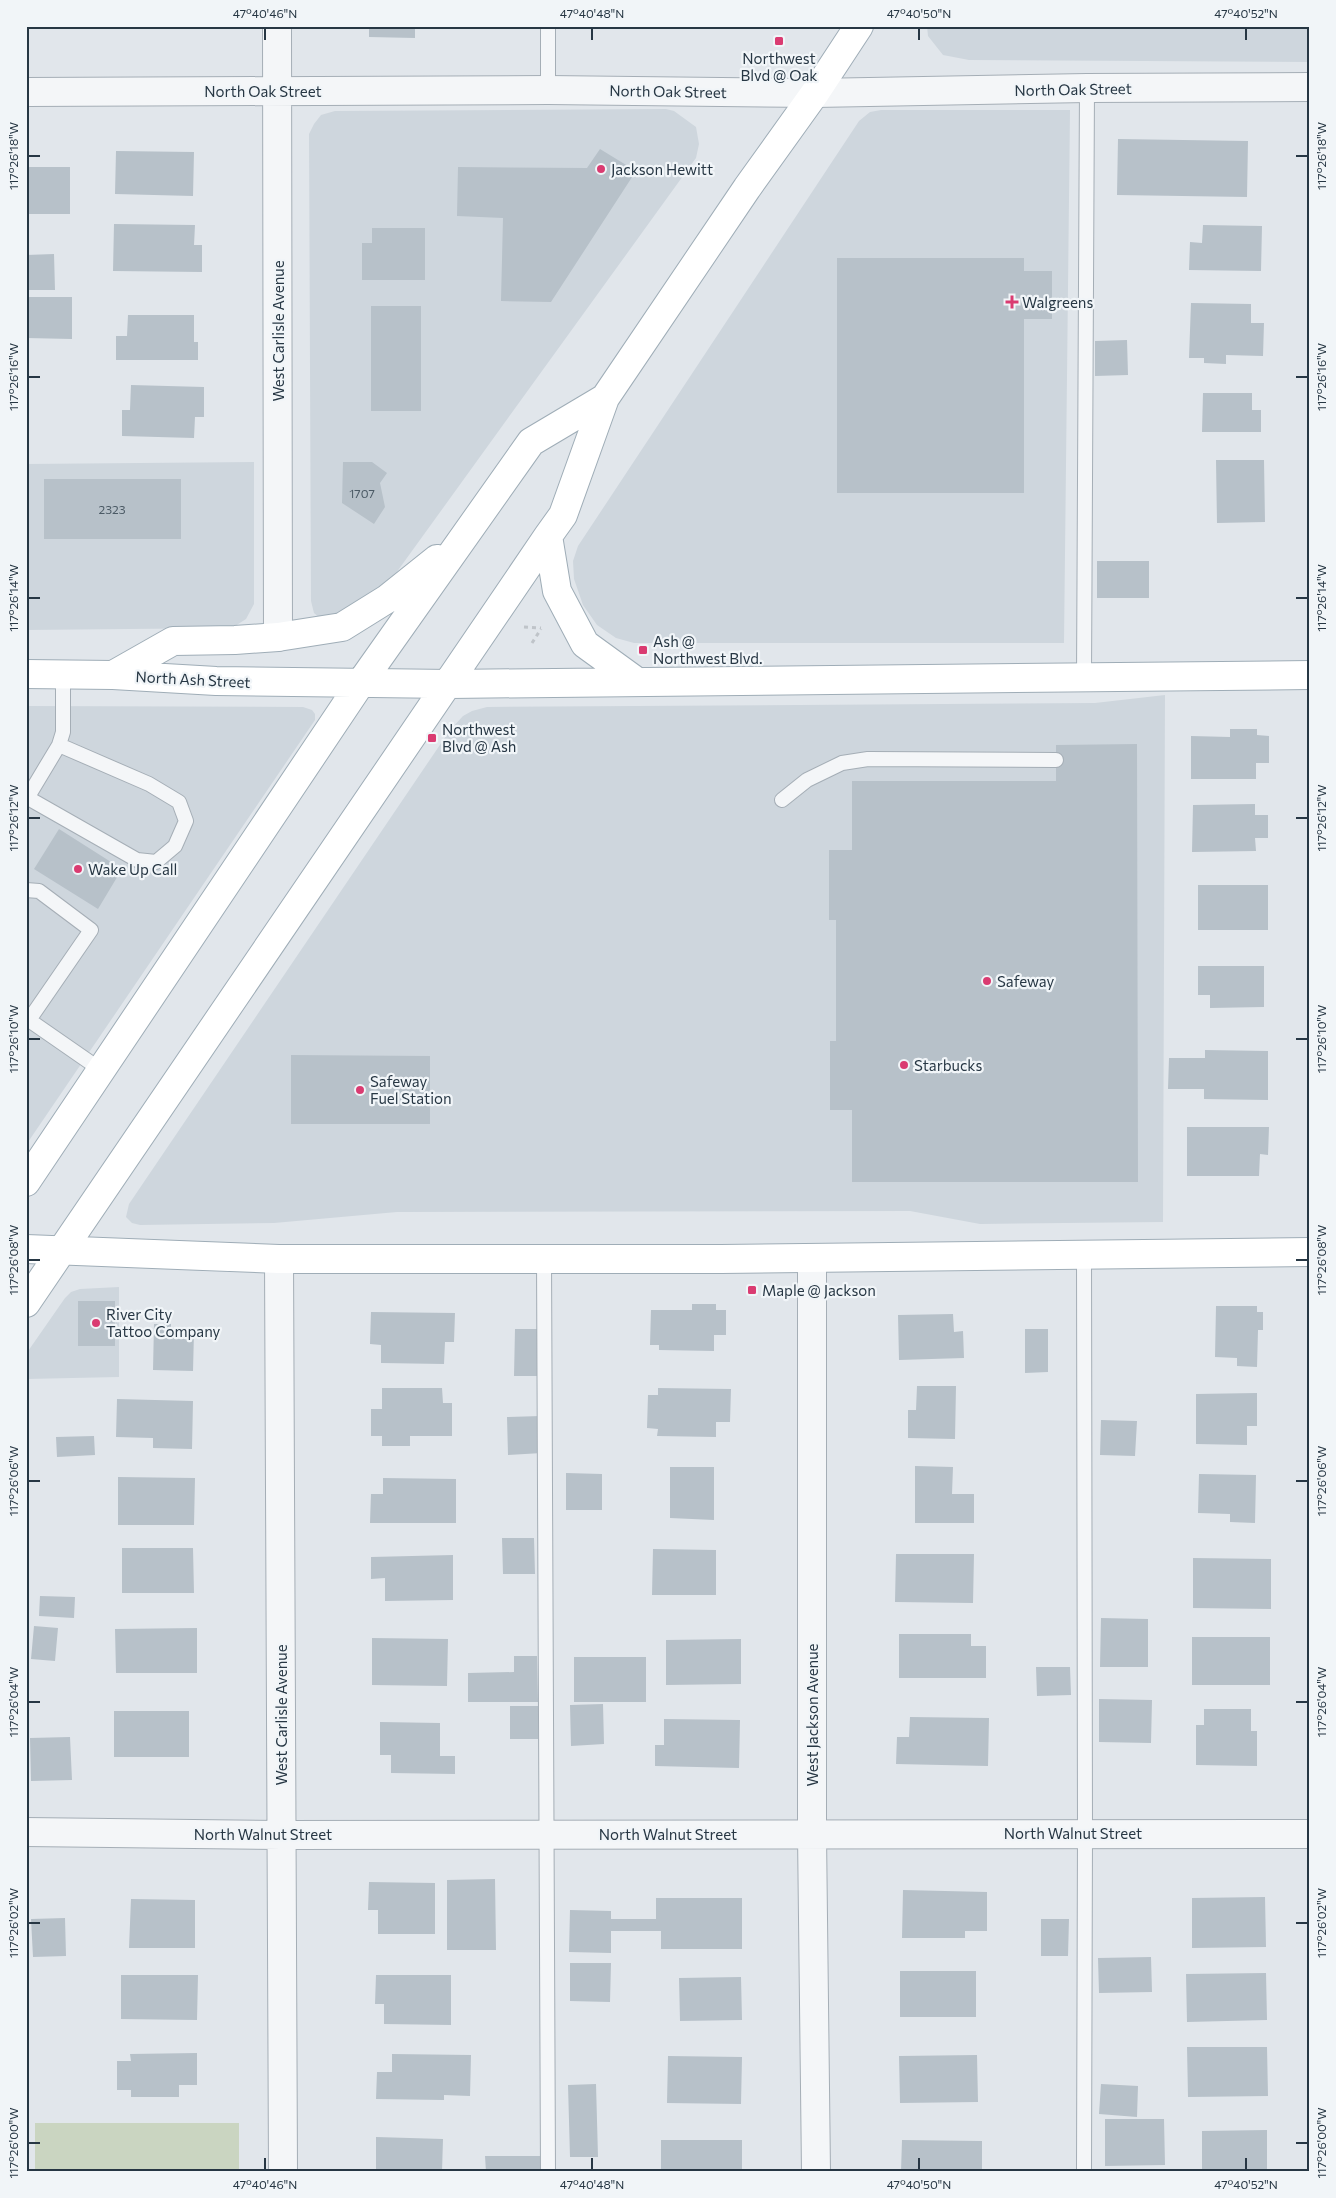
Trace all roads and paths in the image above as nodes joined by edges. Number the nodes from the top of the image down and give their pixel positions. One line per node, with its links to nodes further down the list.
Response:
1 (277, 26): 7 (street, West Carlisle Avenue)
2 (548, 26): 6 (lane)
3 (859, 26): 9 (main road)
4 (1310, 87): 5 (street, North Oak Street)
5 (1087, 88): 9 (street, North Oak Street); 20 (lane)
6 (548, 90): 7 (street, North Oak Street); 9 (street, North Oak Street)
7 (278, 91): 8 (street, North Oak Street); 15 (street, West Carlisle Avenue)
8 (26, 92)
9 (815, 93): 10 (main road)
10 (605, 398): 11 (main road); 12 (main road)
11 (548, 536): 21 (main road); 23 (main road)
12 (464, 537): 15 (main road); 22 (main road)
13 (524, 627): 14 (path)
14 (541, 628)
15 (278, 637): 18 (main road)
16 (26, 674): 17 (main road, North Ash Street)
17 (63, 675): 18 (main road, North Ash Street); 24 (lane)
18 (114, 675): 22 (main road, North Ash Street)
19 (1310, 675): 20 (main road, North Ash Street)
20 (1084, 677): 21 (main road, North Ash Street)
21 (636, 681): 23 (main road, North Ash Street)
22 (360, 684): 23 (main road, North Ash Street); 30 (main road)
23 (450, 684): 33 (main road)
24 (59, 745): 26 (lane); 26 (lane)
25 (1056, 760): 27 (lane)
26 (27, 799)
27 (782, 800)
28 (26, 890): 29 (lane)
29 (28, 1019): 30 (lane)
30 (100, 1070): 31 (main road)
31 (26, 1182)
32 (26, 1249): 33 (main road)
33 (62, 1250): 37 (main road); 39 (main road)
34 (1310, 1252): 35 (main road)
35 (1084, 1254): 36 (main road); 41 (lane)
36 (812, 1258): 38 (main road); 43 (street, West Jackson Avenue)
37 (279, 1259): 38 (main road); 45 (street, West Carlisle Avenue)
38 (544, 1259): 42 (lane)
39 (26, 1303)
40 (26, 1832): 45 (street, North Walnut Street)
41 (1085, 1833): 43 (street, North Walnut Street); 44 (street, North Walnut Street); 49 (lane)
42 (546, 1834): 43 (street, North Walnut Street); 45 (street, North Walnut Street); 47 (lane)
43 (812, 1834): 48 (street, West Jackson Avenue)
44 (1310, 1834)
45 (282, 1835): 46 (street, West Carlisle Avenue)
46 (283, 2172)
47 (548, 2172)
48 (816, 2172)
49 (1084, 2172)

